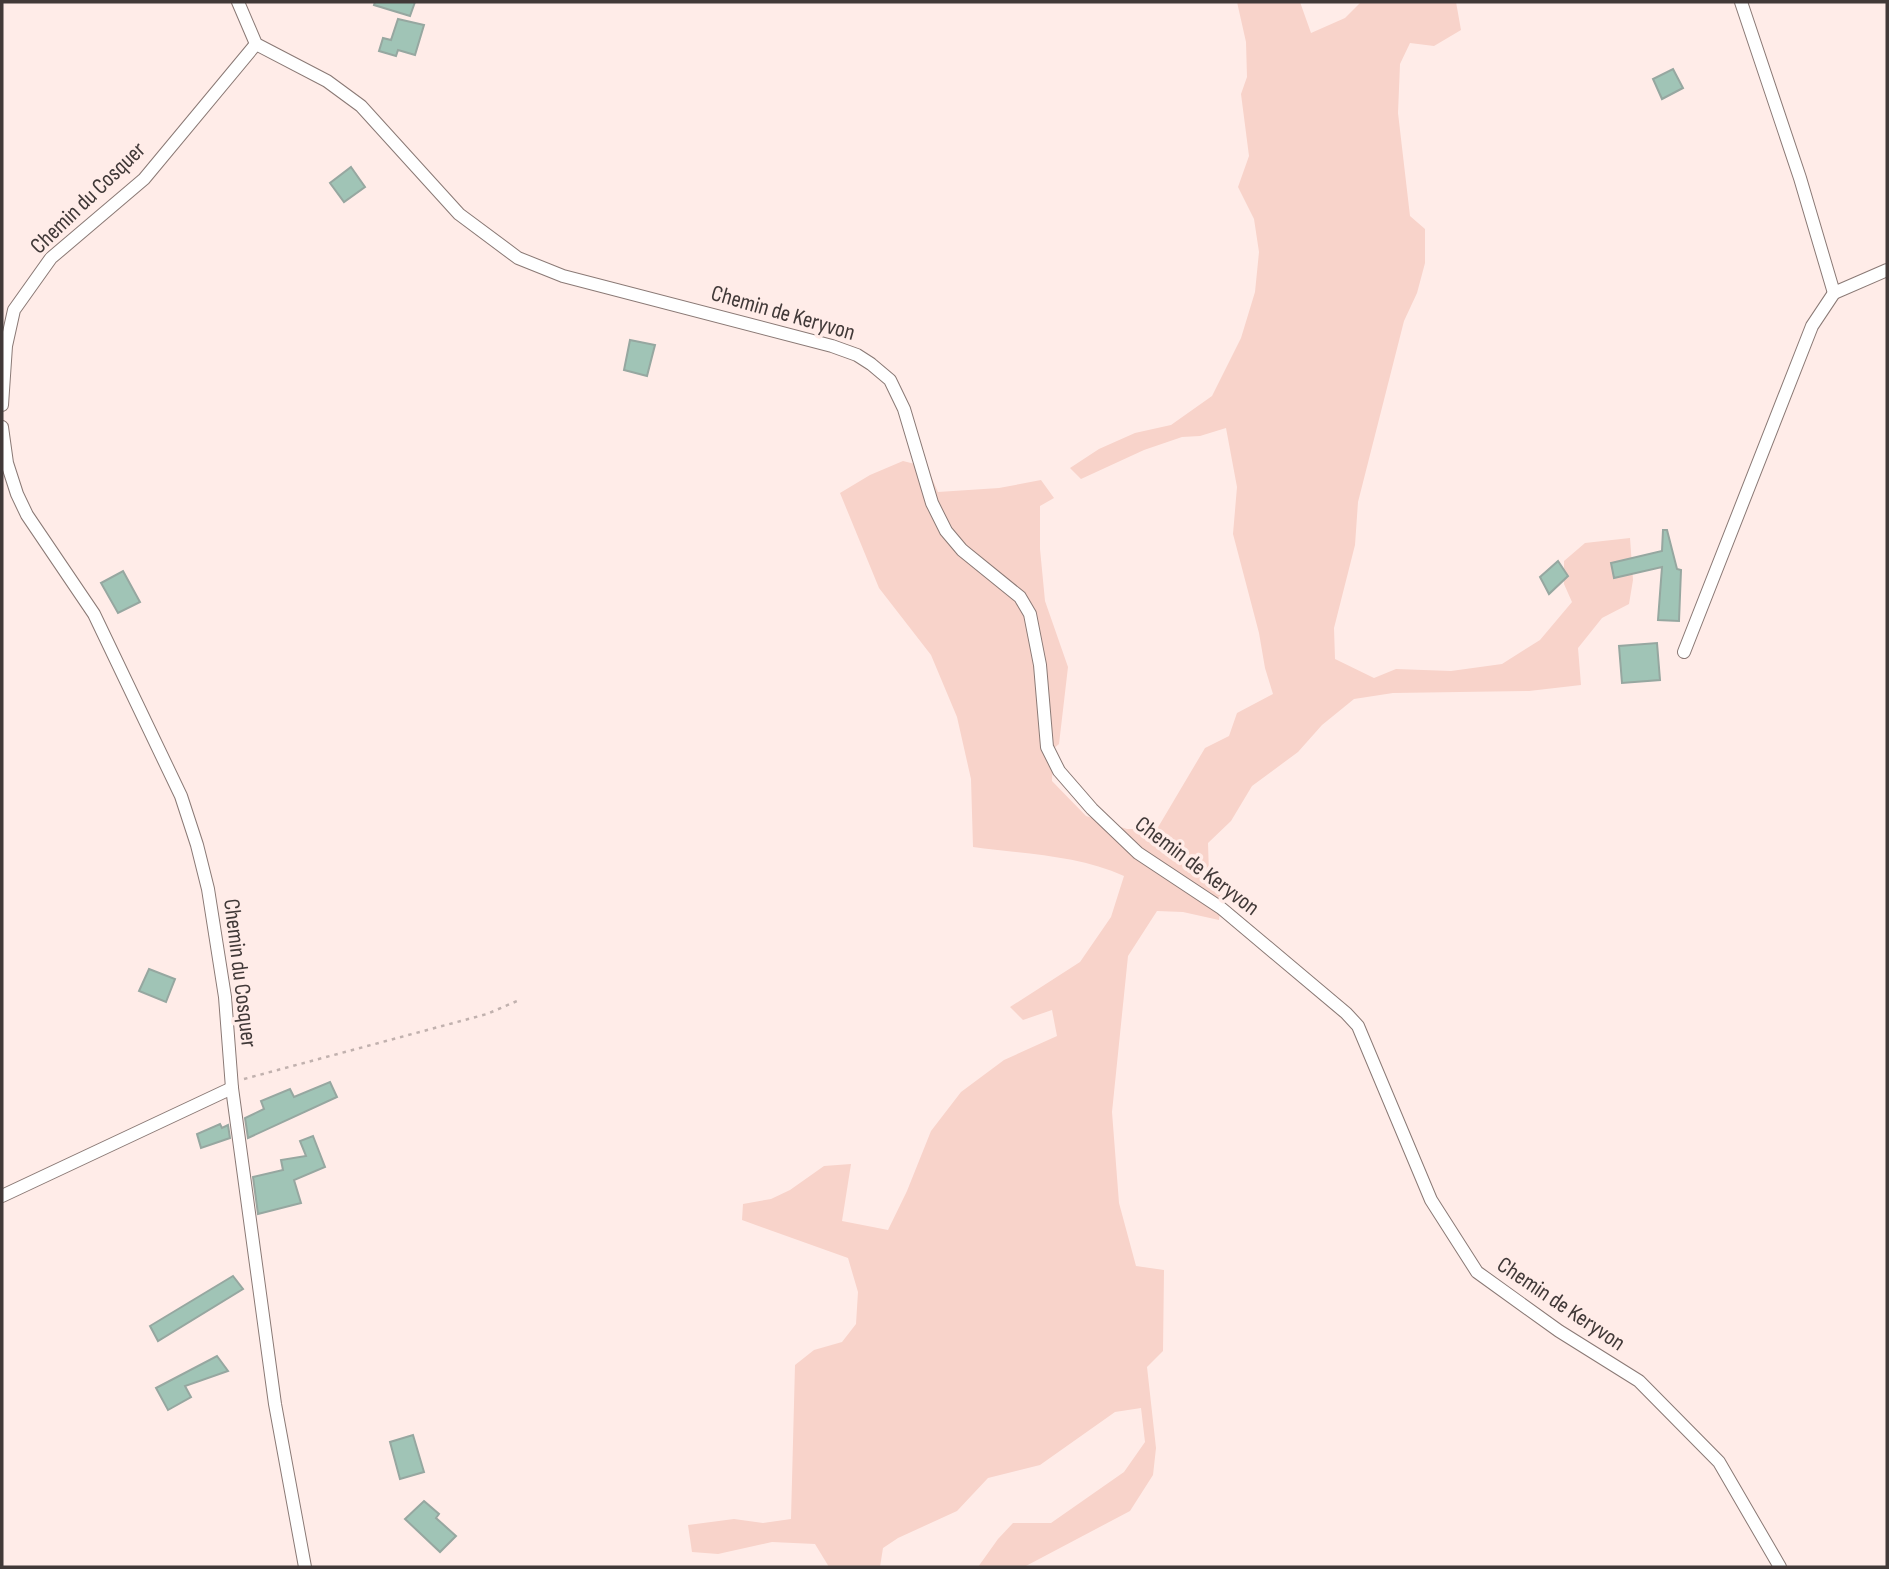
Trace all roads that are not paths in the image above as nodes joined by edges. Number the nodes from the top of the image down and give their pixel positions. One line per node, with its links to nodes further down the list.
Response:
1 (238, 2): 3 (street)
2 (1741, 2): 5 (street)
3 (256, 44): 6 (street, Chemin du Cosquer); 12 (street, Chemin de Keryvon)
4 (1887, 271): 5 (street)
5 (1834, 293): 8 (street)
6 (2, 405)
7 (2, 427): 9 (street, Chemin du Cosquer)
8 (1684, 652)
9 (231, 1085): 10 (street); 11 (street, Chemin du Cosquer)
10 (2, 1196)
11 (305, 1567)
12 (1780, 1567)

